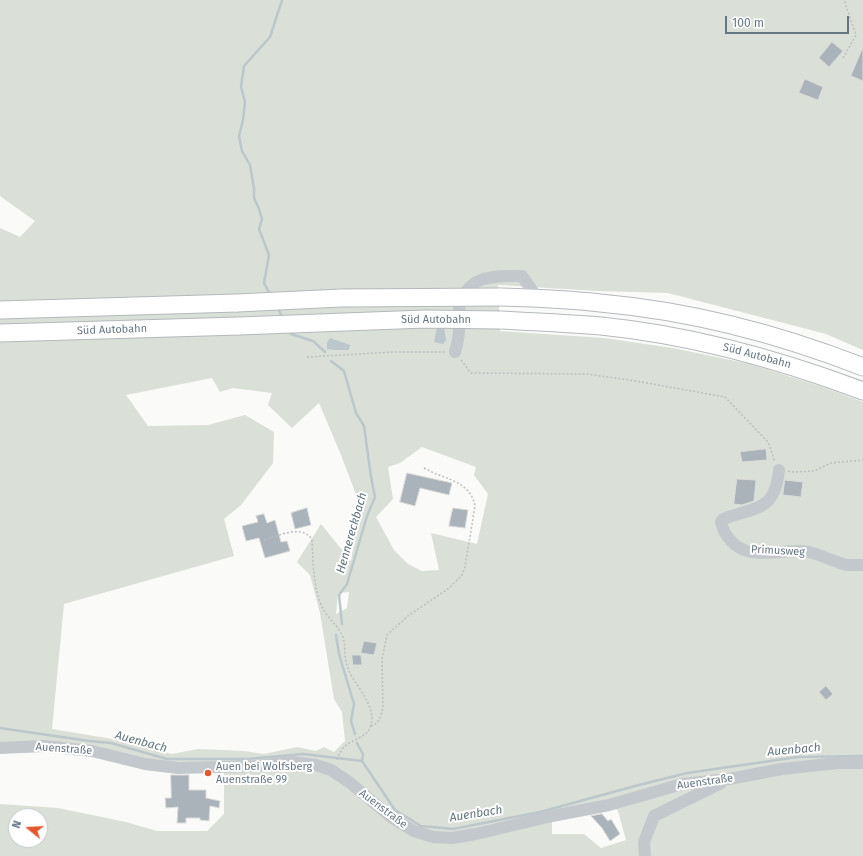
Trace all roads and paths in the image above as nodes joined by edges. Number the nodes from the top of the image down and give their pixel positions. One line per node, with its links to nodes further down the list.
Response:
1 (844, 0): 2 (path)
2 (843, 58)
3 (538, 298): 4 (highway, Süd Autobahn, bridge); 6 (street); 8 (highway, Süd Autobahn)
4 (0, 310)
5 (0, 333): 9 (highway, Süd Autobahn, bridge)
6 (455, 352): 7 (path); 12 (path)
7 (307, 357)
8 (863, 367)
9 (863, 391)
10 (863, 460): 12 (path)
11 (422, 467): 15 (path)
12 (779, 470): 14 (street, Primusweg)
13 (264, 540): 15 (path)
14 (863, 565)
15 (371, 726): 18 (path)
16 (0, 748): 19 (street, Auenstraße)
17 (863, 763): 19 (street, Auenstraße)
18 (334, 764)
19 (730, 779): 20 (street)
20 (645, 856)

